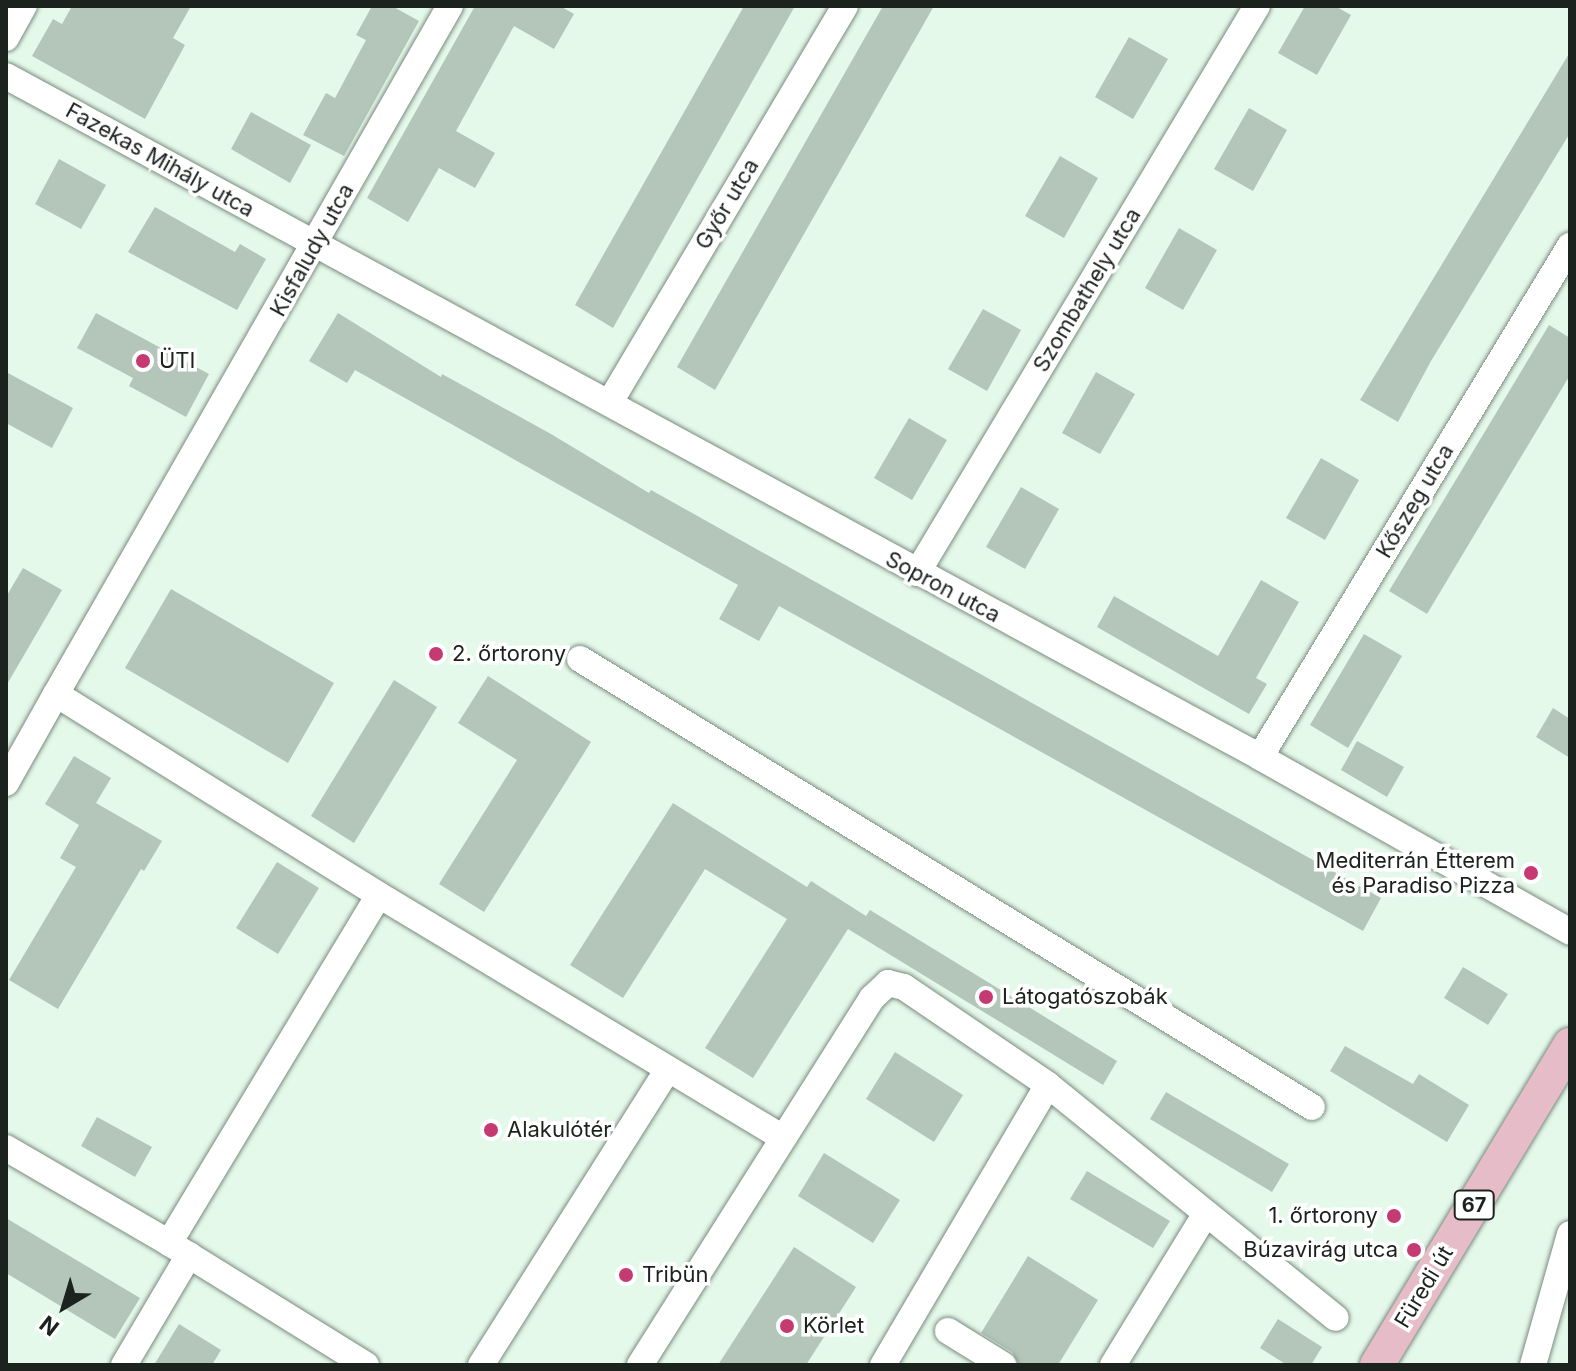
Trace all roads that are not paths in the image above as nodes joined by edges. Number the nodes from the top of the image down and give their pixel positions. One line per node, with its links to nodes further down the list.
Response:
1 (24, 6): 5 (street)
2 (450, 6): 7 (street, Kisfaludy utca)
3 (845, 6): 9 (street, Győr utca)
4 (1257, 6): 10 (street, Szombathely utca)
5 (6, 38)
6 (6, 76): 7 (street, Fazekas Mihály utca)
7 (315, 244): 9 (street, Sopron utca); 12 (street, Kisfaludy utca)
8 (1570, 246): 13 (street, Kőszeg utca)
9 (610, 402): 10 (street, Sopron utca)
10 (917, 573): 13 (street, Sopron utca)
11 (580, 659): 20 (street)
12 (56, 694): 14 (street, Kisfaludy utca); 15 (street)
13 (1260, 757): 16 (street, Sopron utca)
14 (6, 783)
15 (379, 895): 18 (street); 25 (street)
16 (1570, 932)
17 (1570, 1045): 35 (main road, Füredi út / 67)
18 (668, 1069): 21 (street); 30 (street)
19 (1048, 1085): 21 (street); 23 (street); 32 (street)
20 (1312, 1107)
21 (783, 1138): 31 (street)
22 (6, 1148): 25 (street)
23 (1206, 1213): 26 (street); 34 (street)
24 (1570, 1234): 36 (street)
25 (179, 1249): 28 (street); 29 (street)
26 (1336, 1318)
27 (948, 1331): 33 (street)
28 (124, 1365)
29 (366, 1365)
30 (481, 1365)
31 (640, 1365)
32 (883, 1365)
33 (1003, 1365)
34 (1113, 1365)
35 (1377, 1365)
36 (1533, 1365)

